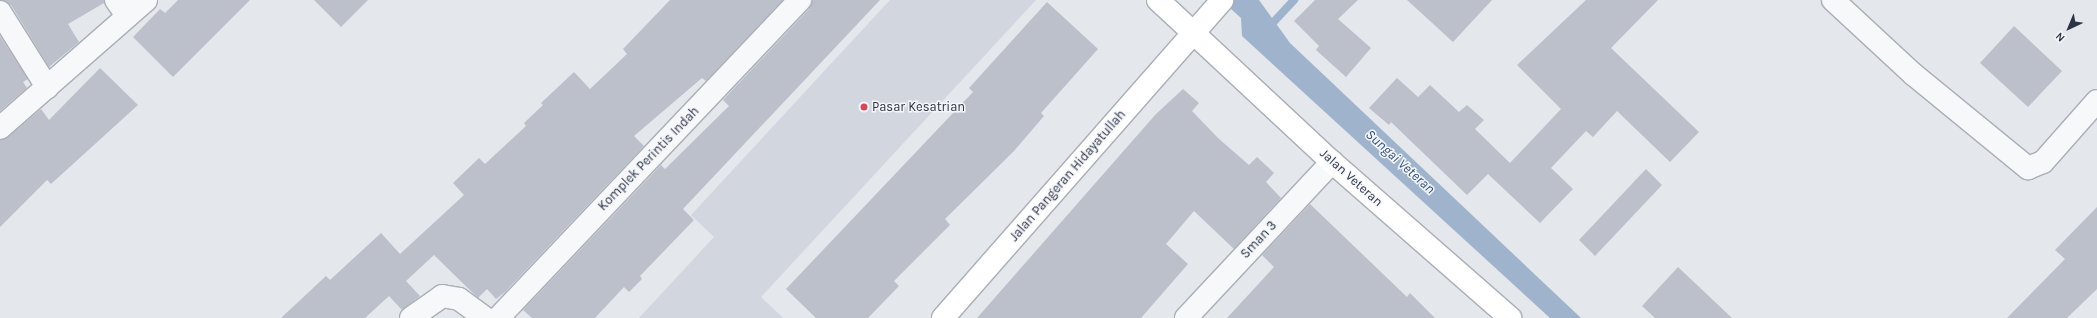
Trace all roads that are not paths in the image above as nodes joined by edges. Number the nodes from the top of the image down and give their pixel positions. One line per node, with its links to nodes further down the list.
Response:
1 (146, 0): 6 (street)
2 (800, 0): 15 (street, Komplek Perintis Indah)
3 (1158, 0): 8 (main road, Jalan Veteran)
4 (1833, 0): 10 (street)
5 (1219, 4): 8 (main road, Jalan Pangeran Hidayatullah)
6 (122, 8): 9 (street)
7 (0, 12): 9 (street)
8 (1194, 35): 12 (main road, Jalan Veteran); 16 (main road, Jalan Pangeran Hidayatullah)
9 (47, 87): 11 (street)
10 (2097, 101)
11 (0, 128)
12 (1332, 162): 17 (street, Sman 3); 18 (main road, Jalan Veteran)
13 (411, 318): 14 (street)
14 (485, 318)
15 (498, 318)
16 (943, 318)
17 (1186, 318)
18 (1510, 318)

